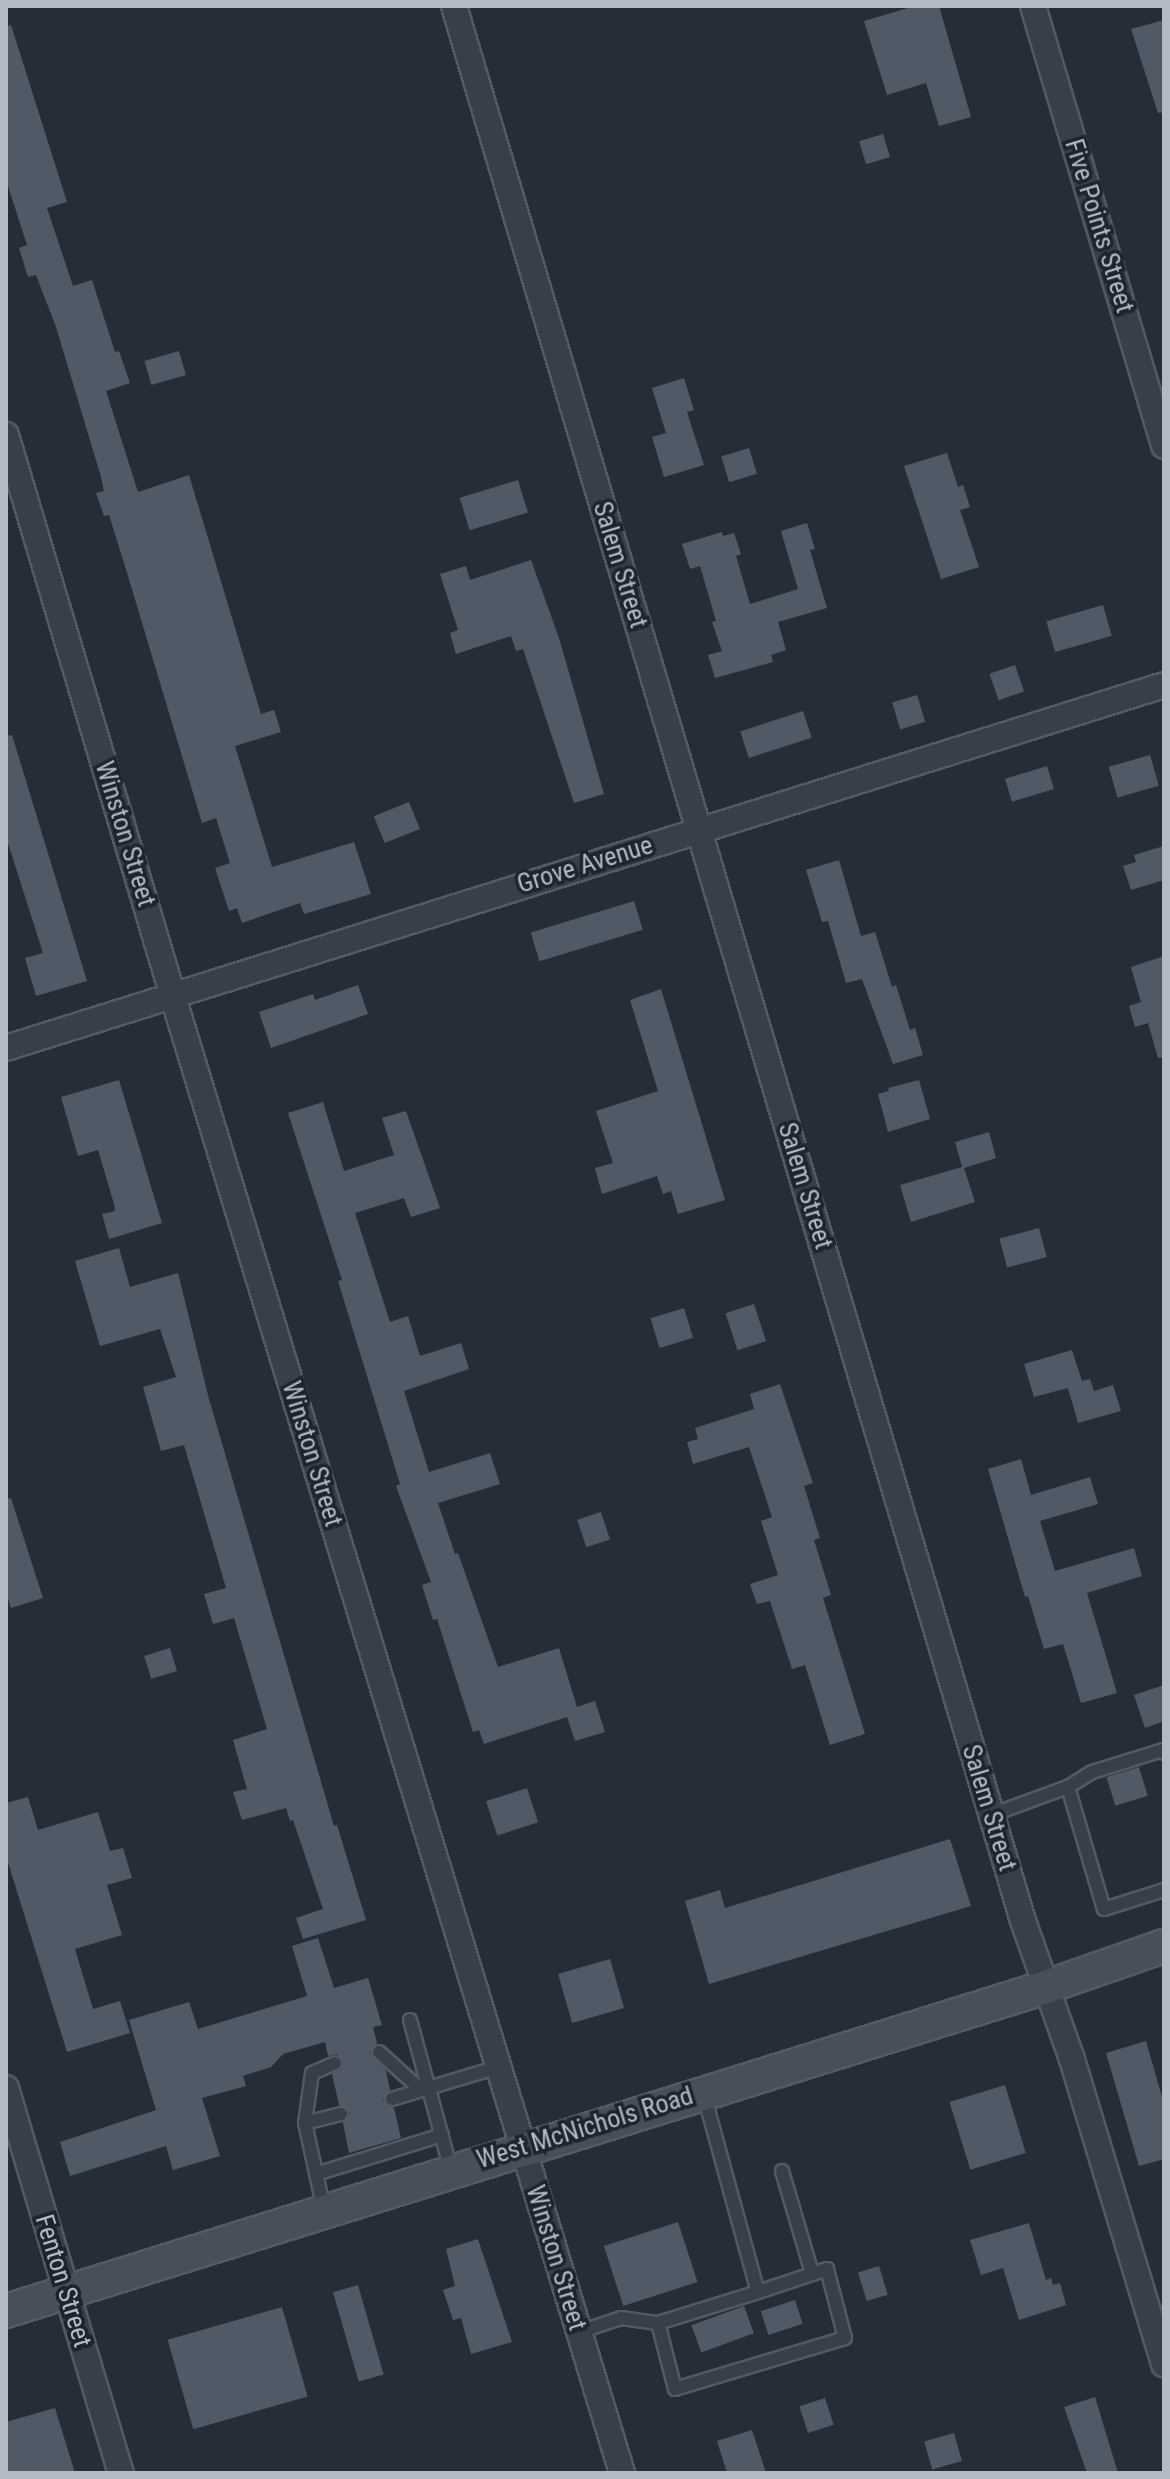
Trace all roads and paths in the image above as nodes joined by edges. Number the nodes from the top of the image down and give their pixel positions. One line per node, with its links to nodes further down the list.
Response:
1 (454, 6): 6 (street, Salem Street)
2 (1033, 6): 4 (street, Five Points Street)
3 (6, 435): 7 (street, Winston Street)
4 (1164, 446)
5 (1164, 685): 6 (street, Grove Avenue)
6 (698, 829): 7 (street, Grove Avenue); 11 (street, Salem Street)
7 (172, 995): 8 (street, Grove Avenue); 18 (street, Winston Street)
8 (6, 1048)
9 (1164, 1753): 10 (lane)
10 (1068, 1787): 11 (lane); 12 (lane)
11 (991, 1815): 14 (street, Salem Street)
12 (1164, 1890)
13 (1164, 1946): 14 (main road, West McNichols Road)
14 (1046, 1987): 21 (main road, West McNichols Road); 37 (street, Salem Street)
15 (410, 2020): 19 (lane)
16 (379, 2052): 19 (lane)
17 (335, 2063): 24 (lane)
18 (498, 2067): 19 (lane); 26 (street, Winston Street)
19 (424, 2087): 22 (lane); 25 (lane)
20 (6, 2088): 33 (street, Fenton Street)
21 (703, 2092): 26 (main road, West McNichols Road); 32 (lane)
22 (392, 2099)
23 (341, 2114): 24 (lane)
24 (305, 2123): 29 (lane)
25 (442, 2135): 27 (lane); 29 (lane)
26 (522, 2149): 27 (main road, West McNichols Road); 36 (street, Winston Street)
27 (451, 2170): 30 (main road, West McNichols Road)
28 (782, 2171): 31 (lane)
29 (316, 2174): 30 (lane)
30 (324, 2210): 33 (main road, West McNichols Road)
31 (812, 2273): 32 (lane); 35 (lane)
32 (758, 2292): 35 (lane)
33 (66, 2293): 34 (main road, West McNichols Road); 38 (street, Fenton Street)
34 (6, 2311)
35 (658, 2323): 36 (lane)
36 (579, 2332): 39 (street, Winston Street)
37 (1164, 2364)
38 (121, 2473)
39 (622, 2473)

